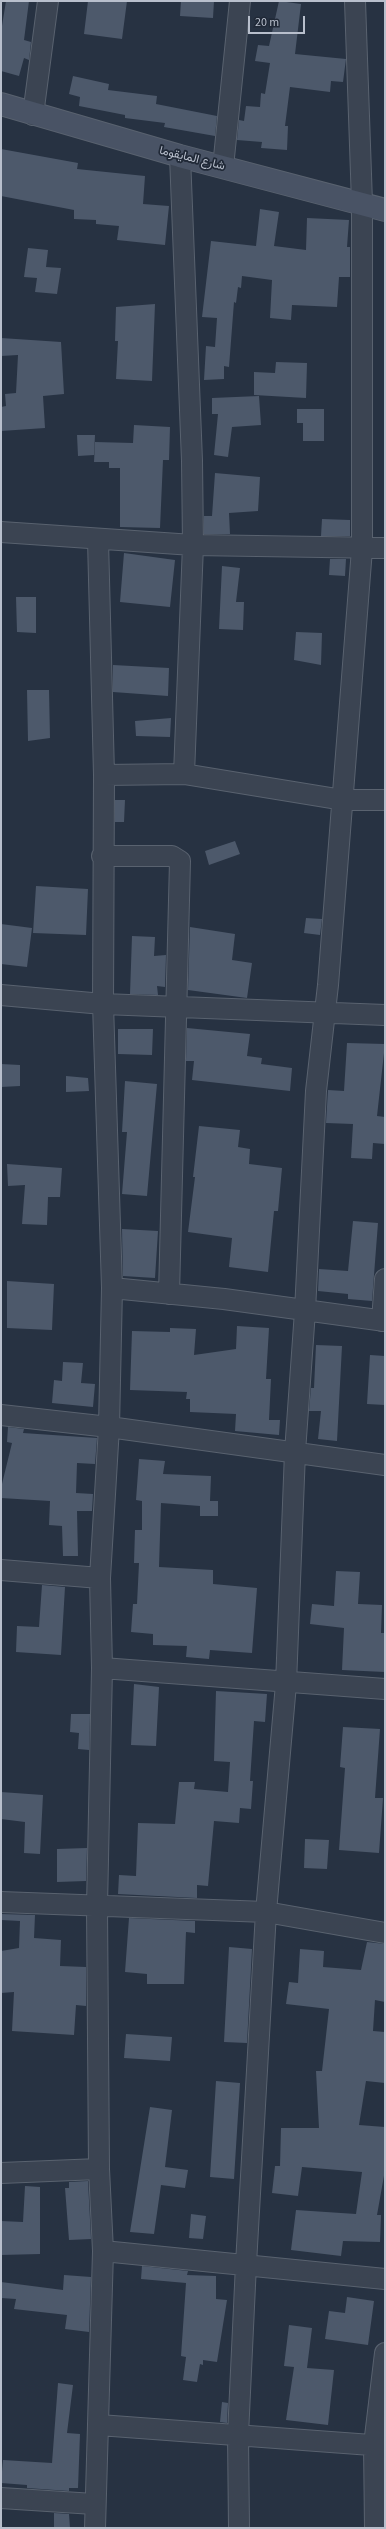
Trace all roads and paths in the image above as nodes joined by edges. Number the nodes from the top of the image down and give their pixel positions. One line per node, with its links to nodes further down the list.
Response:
1 (48, 1): 5 (street)
2 (240, 1): 7 (street)
3 (356, 1): 8 (street)
4 (1, 104): 5 (street, شارع المايقوما)
5 (33, 115): 6 (street, شارع المايقوما)
6 (180, 156): 7 (street, شارع المايقوما); 12 (street)
7 (223, 167): 8 (street, شارع المايقوما)
8 (362, 203): 9 (street, شارع المايقوما); 14 (street)
9 (385, 210)
10 (1, 532): 11 (street)
11 (98, 540): 12 (street); 16 (street)
12 (193, 545): 14 (street); 15 (street)
13 (385, 548): 14 (street)
14 (362, 549): 17 (street)
15 (184, 774): 16 (street); 17 (street)
16 (104, 775): 19 (street)
17 (343, 800): 18 (street); 23 (street)
18 (385, 800)
19 (102, 856): 21 (street); 22 (street)
20 (1, 995): 21 (street)
21 (103, 1004): 22 (street); 26 (street)
22 (176, 1006): 23 (street); 27 (street)
23 (324, 1013): 24 (street); 28 (street)
24 (385, 1015)
25 (385, 1279): 29 (street)
26 (112, 1288): 27 (street); 31 (street)
27 (169, 1294): 28 (street)
28 (305, 1311): 29 (street); 32 (street)
29 (384, 1321)
30 (1, 1415): 31 (street)
31 (109, 1427): 32 (street); 35 (street)
32 (295, 1452): 33 (street); 37 (street)
33 (385, 1465)
34 (1, 1570): 35 (street)
35 (100, 1578): 36 (street)
36 (102, 1668): 37 (street); 40 (street)
37 (286, 1684): 38 (street); 41 (street)
38 (385, 1689)
39 (1, 1902): 40 (street)
40 (98, 1907): 41 (street); 43 (street)
41 (266, 1912): 42 (street); 46 (street)
42 (385, 1933)
43 (99, 2169): 44 (street); 45 (street)
44 (1, 2173)
45 (103, 2251): 46 (street); 49 (street)
46 (246, 2264): 47 (street); 50 (street)
47 (385, 2279)
48 (385, 2353): 51 (street)
49 (99, 2426): 50 (street); 53 (street)
50 (238, 2435): 51 (street); 55 (street)
51 (379, 2446): 56 (street)
52 (1, 2498): 53 (street)
53 (94, 2504): 54 (street)
54 (95, 2528)
55 (239, 2528)
56 (375, 2528)

